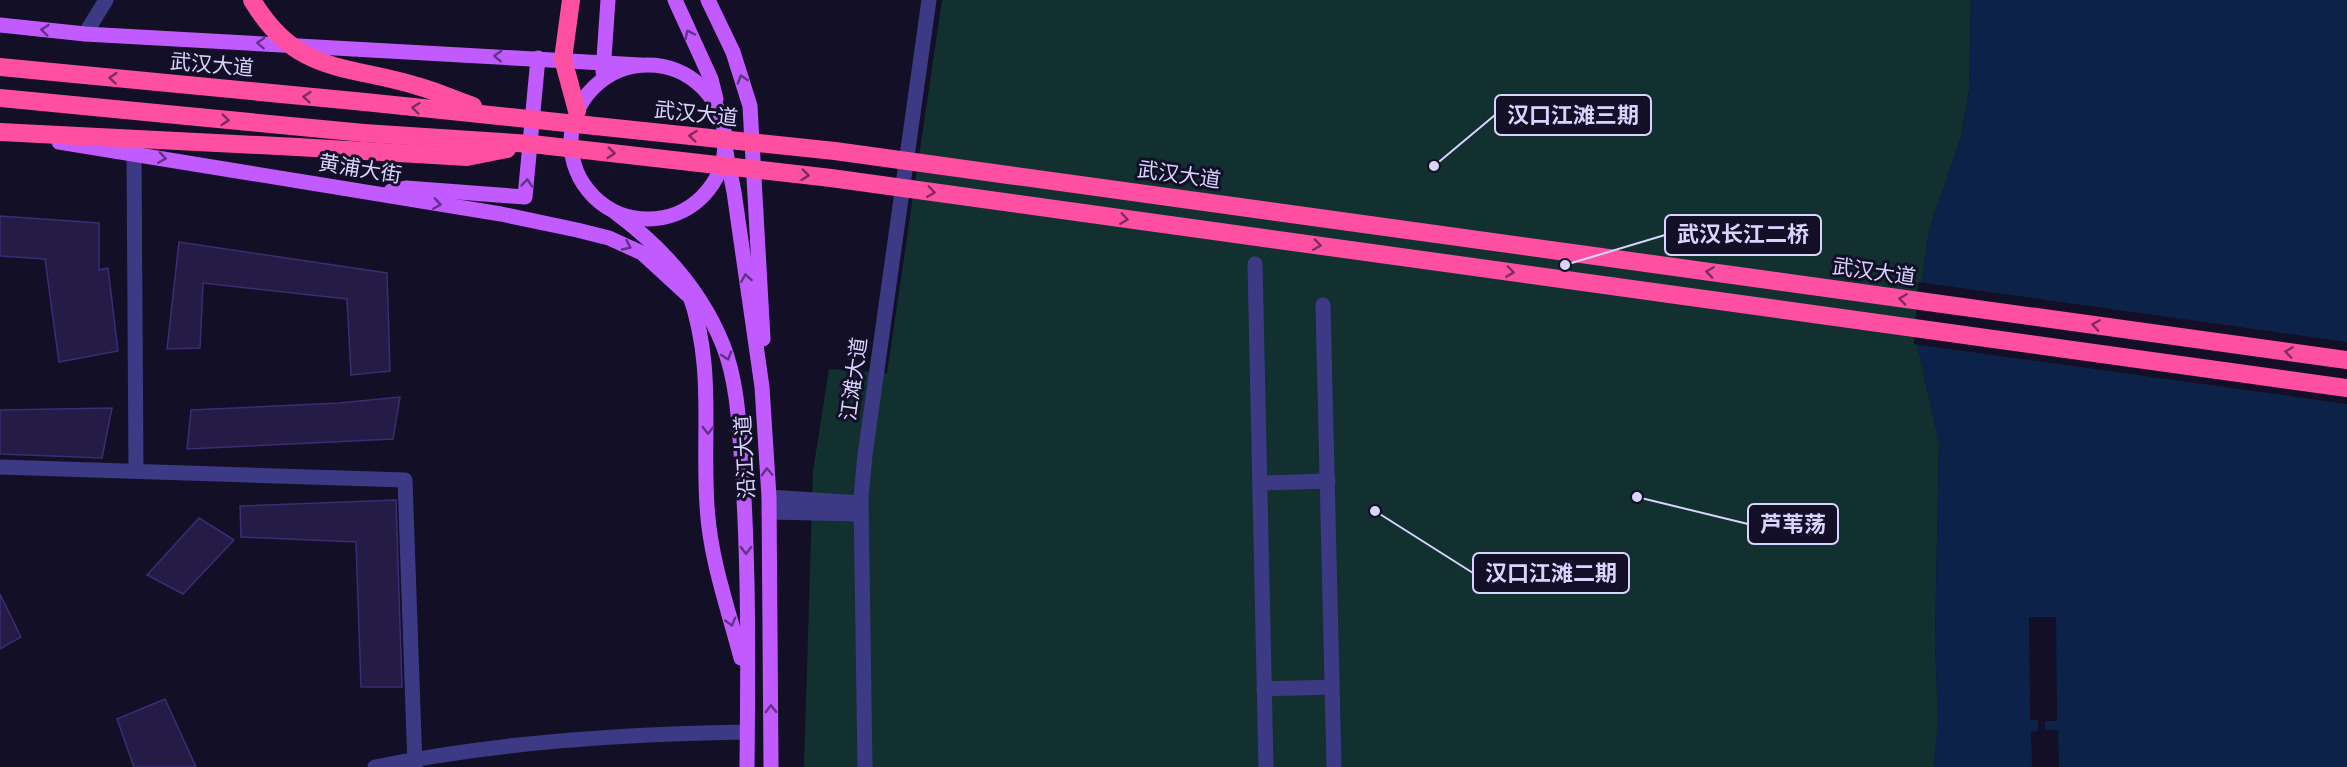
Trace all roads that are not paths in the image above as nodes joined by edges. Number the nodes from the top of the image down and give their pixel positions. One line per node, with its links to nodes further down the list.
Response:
1 (106, 0): 9 (street)
2 (252, 0): 19 (highway, bridge)
3 (571, 0): 11 (highway)
4 (608, 0): 12 (main road)
5 (675, 0): 17 (main road, one-way to 5)
6 (708, 0): 31 (main road, one-way to 6)
7 (929, 0): 38 (street, 江滩大道)
8 (0, 25): 9 (main road, one-way to 8)
9 (86, 34): 10 (main road, one-way to 9)
10 (538, 58): 11 (main road); 24 (main road, one-way to 10)
11 (563, 59): 12 (main road); 18 (highway)
12 (604, 62): 13 (main road); 15 (main road)
13 (640, 65): 15 (main road); 17 (main road)
14 (0, 67): 19 (highway, 武汉大道, one-way to 14, bridge)
15 (602, 80): 18 (main road)
16 (0, 98): 21 (highway, one-way to 21, bridge)
17 (717, 108): 22 (main road)
18 (577, 111): 25 (main road)
19 (500, 116): 30 (highway, 武汉大道, one-way to 19, bridge)
20 (0, 133): 21 (highway, bridge); 23 (main road, 黄浦大街)
21 (532, 144): 32 (highway, one-way to 32, bridge)
22 (725, 147): 25 (main road); 31 (main road, 沿江大道, one-way to 22)
23 (134, 153): 24 (main road, 黄浦大街, one-way to 24); 34 (street)
24 (376, 194): 28 (main road, 黄浦大街, one-way to 28)
25 (616, 213): 27 (main road, 沿江大道)
26 (1255, 264): 36 (street)
27 (680, 270): 28 (main road); 39 (main road, 沿江大道, one-way to 39)
28 (691, 298): 39 (main road, one-way to 39)
29 (1323, 305): 35 (street)
30 (2347, 360)
31 (762, 387): 37 (main road, 沿江大道, one-way to 31)
32 (2347, 388)
33 (0, 467): 34 (street)
34 (136, 471): 43 (street)
35 (1328, 481): 36 (street); 40 (street)
36 (1260, 483): 41 (street)
37 (769, 504): 38 (street); 46 (main road, 沿江大道, one-way to 37)
38 (861, 508): 47 (street, 江滩大道)
39 (746, 678): 42 (main road, 沿江大道)
40 (1332, 687): 41 (street); 49 (street)
41 (1264, 689): 48 (street)
42 (747, 732): 43 (street); 45 (main road, 沿江大道)
43 (415, 763): 44 (street)
44 (375, 767)
45 (747, 767)
46 (771, 767)
47 (865, 767)
48 (1266, 767)
49 (1334, 767)

